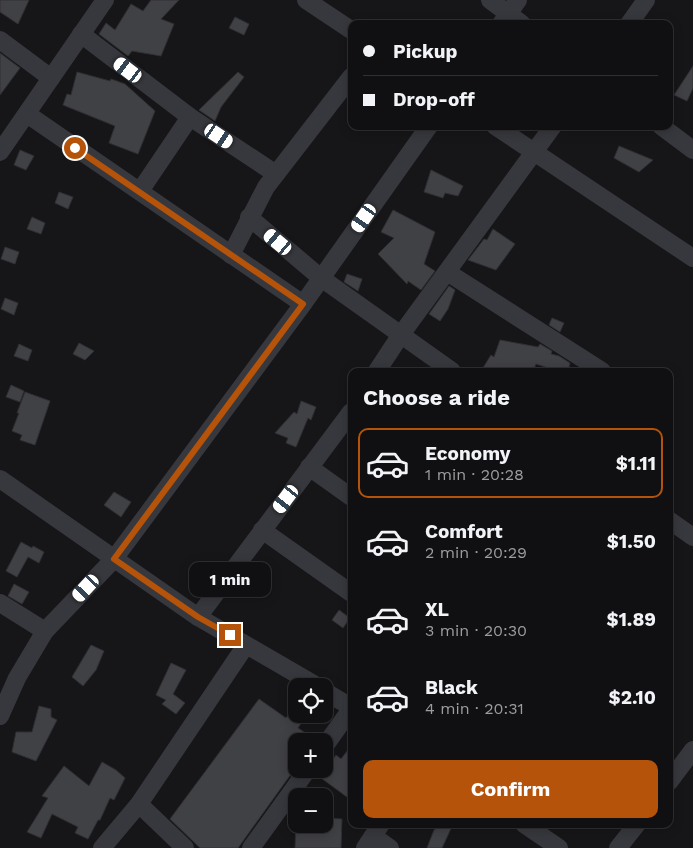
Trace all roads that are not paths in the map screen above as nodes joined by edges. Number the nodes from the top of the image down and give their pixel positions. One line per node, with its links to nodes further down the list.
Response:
1 (104, 0): 8 (street)
2 (306, 0): 7 (street)
3 (490, 0): 5 (street)
4 (646, 0): 6 (street)
5 (512, 15)
6 (632, 20)
7 (348, 28)
8 (81, 34): 10 (street); 13 (street)
9 (0, 40): 10 (street)
10 (52, 78): 12 (street)
11 (348, 81): 21 (street)
12 (27, 114): 19 (street); 22 (street)
13 (190, 117): 21 (street); 22 (street)
14 (426, 130): 27 (street)
15 (501, 130): 20 (street)
16 (550, 130): 20 (street)
17 (666, 130): 18 (street)
18 (693, 150)
19 (0, 151)
20 (534, 152): 25 (street); 26 (street)
21 (276, 174): 23 (street)
22 (140, 191): 24 (street)
23 (249, 218): 24 (street); 27 (street)
24 (231, 254): 28 (street)
25 (693, 258)
26 (447, 272): 29 (street); 32 (street)
27 (321, 278): 28 (street); 29 (street)
28 (303, 304): 40 (street)
29 (400, 336): 30 (street); 31 (street)
30 (379, 368)
31 (448, 368)
32 (597, 368)
33 (348, 416): 34 (street)
34 (310, 467): 36 (street); 38 (street)
35 (0, 479): 40 (street)
36 (348, 495)
37 (673, 523): 39 (street)
38 (262, 530): 41 (street); 43 (street)
39 (693, 537)
40 (114, 559): 43 (street); 44 (street)
41 (348, 591)
42 (0, 603): 44 (street)
43 (198, 617): 45 (street)
44 (45, 631): 50 (street)
45 (246, 645): 46 (street); 55 (street)
46 (302, 678)
47 (333, 696): 48 (street)
48 (348, 706)
49 (348, 712): 51 (street)
50 (0, 716)
51 (333, 734)
52 (693, 750): 53 (street)
53 (673, 777)
54 (302, 778): 61 (street)
55 (139, 804): 59 (street); 60 (street)
56 (530, 828): 63 (street)
57 (634, 828): 64 (street)
58 (373, 836): 62 (street)
59 (102, 848)
60 (186, 848)
61 (251, 848)
62 (390, 848)
63 (558, 848)
64 (618, 848)

